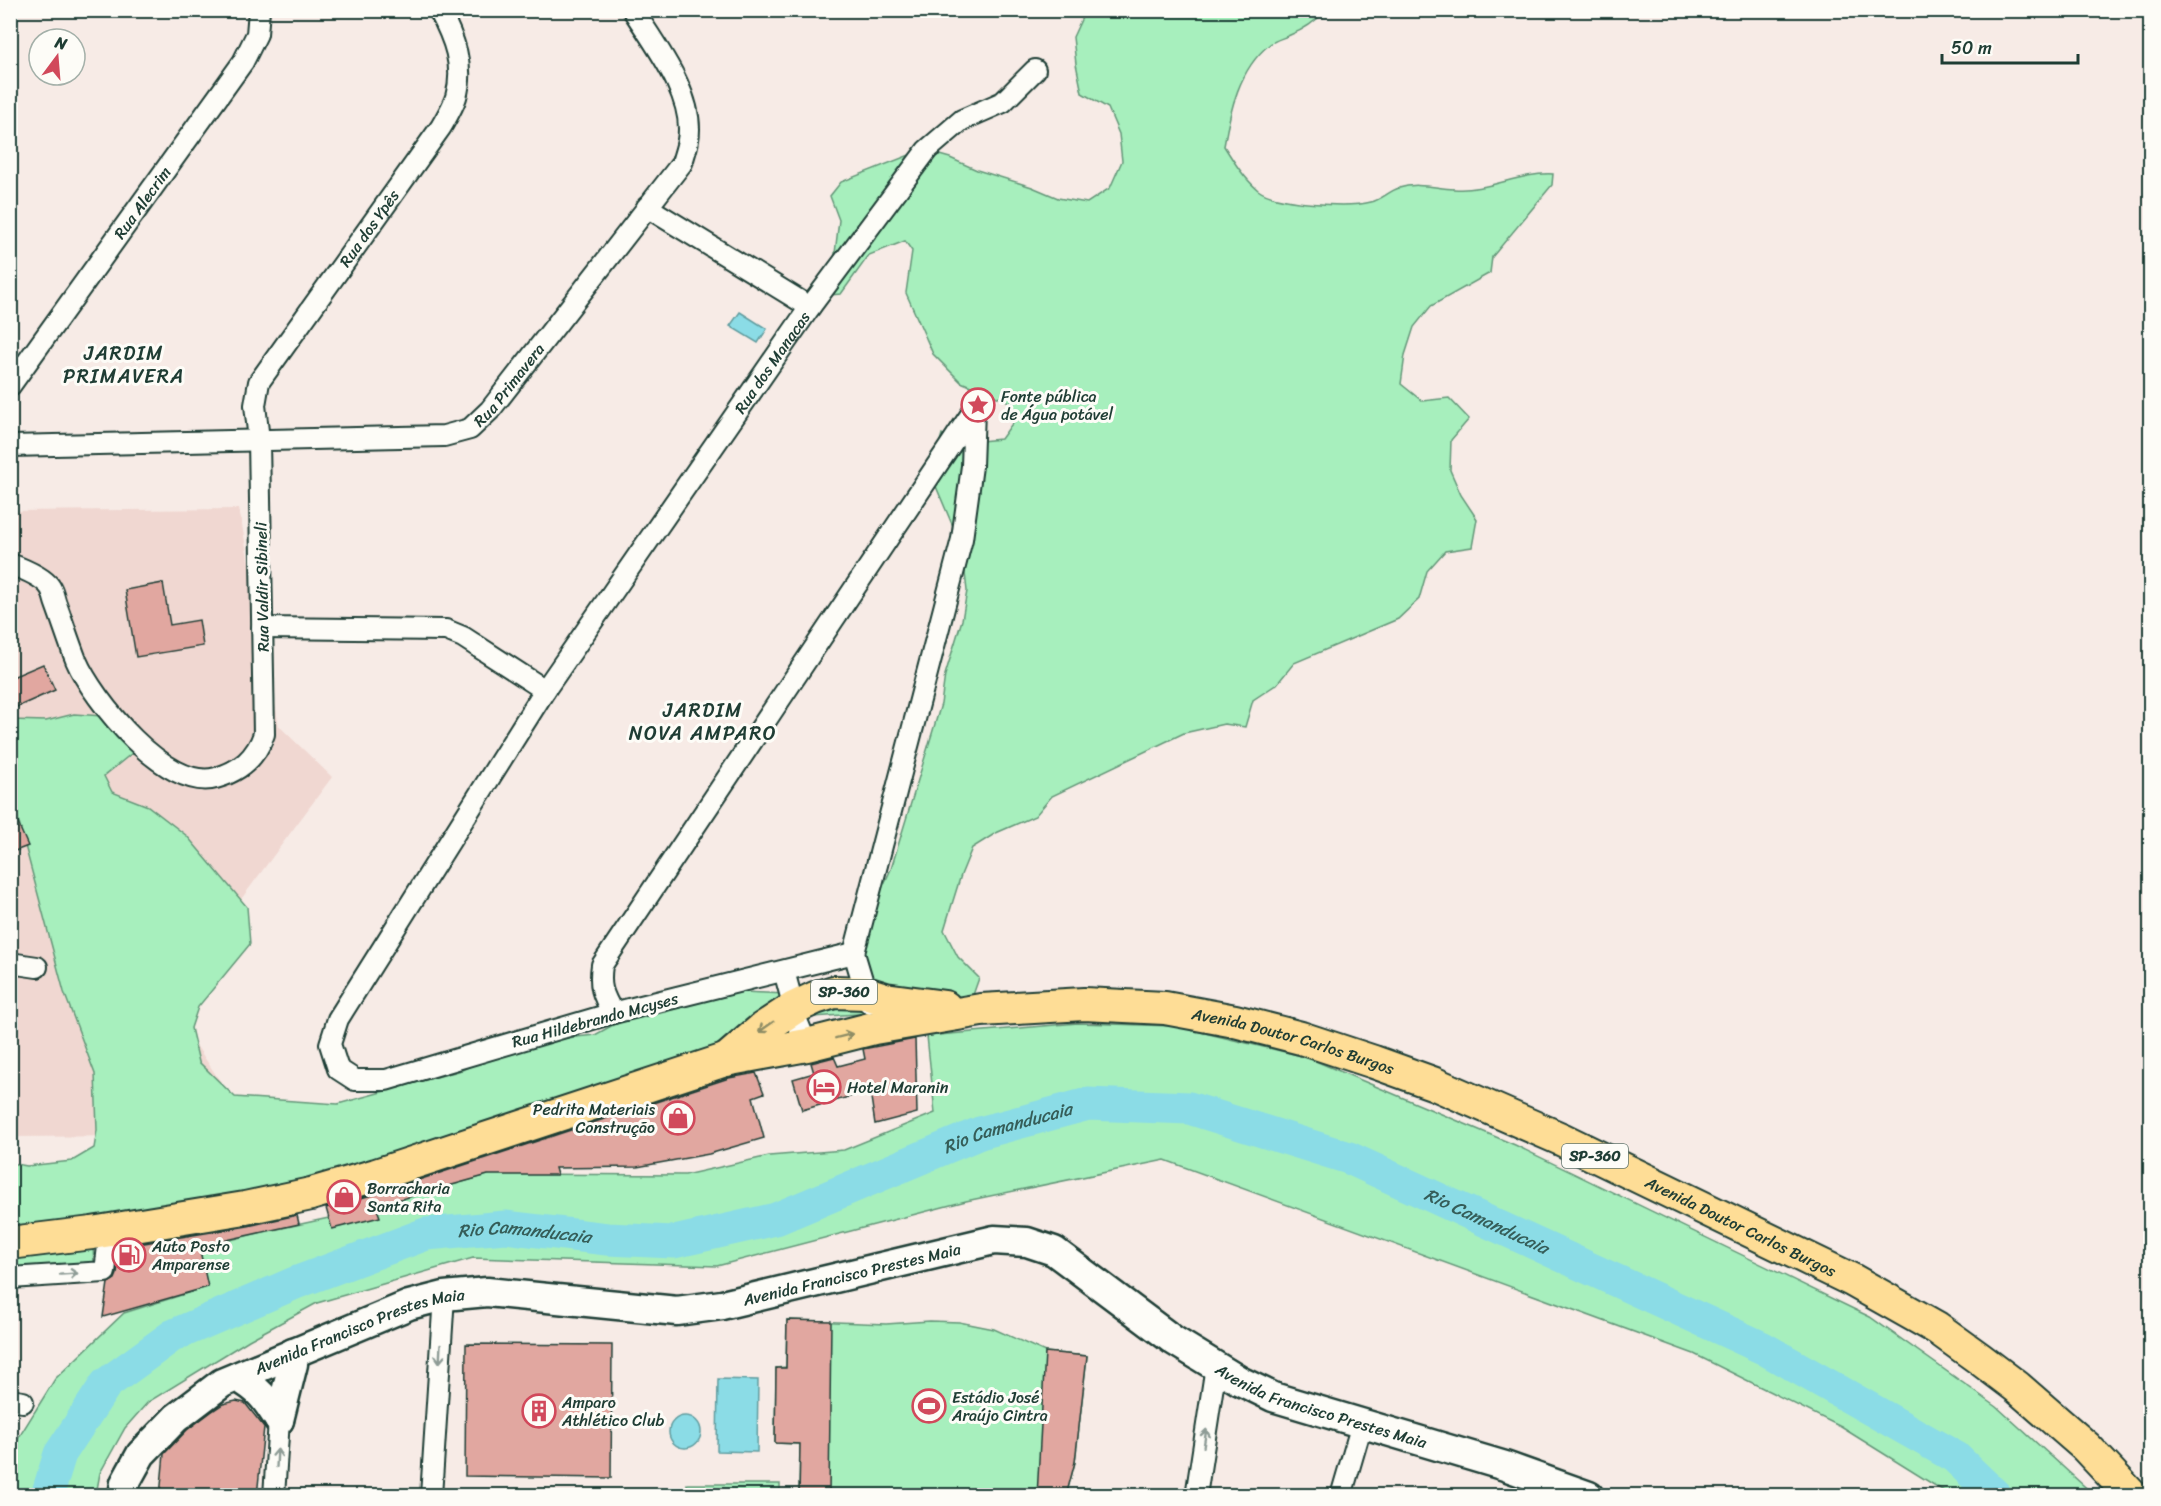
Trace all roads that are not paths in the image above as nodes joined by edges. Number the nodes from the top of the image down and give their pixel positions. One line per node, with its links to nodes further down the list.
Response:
1 (259, 10): 7 (street, Rua Alecrim)
2 (440, 10): 8 (street, Rua dos Ypês)
3 (633, 10): 5 (street, Rua Primavera)
4 (1035, 70): 6 (street, Rua dos Manacas)
5 (647, 207): 6 (street); 8 (street, Rua Primavera)
6 (810, 307): 12 (street, Rua dos Manacas)
7 (10, 386)
8 (259, 440): 9 (street, Rua Primavera); 11 (street, Rua Valdir Sibineli)
9 (10, 446)
10 (10, 564): 11 (street, Rua Valdir Sibineli)
11 (262, 628): 12 (street)
12 (545, 690): 24 (street, Rua dos Manacas)
13 (854, 952): 16 (street, Rua Hildebrando Mcyses); 17 (street); 20 (street)
14 (10, 963): 15 (street)
15 (37, 967)
16 (784, 971): 18 (street); 20 (street, Rua Hildebrando Mcyses)
17 (866, 993): 18 (main road, Avenida Doutor Carlos Burgos / SP-360); 19 (main road, Avenida Doutor Carlos Burgos / SP-360); 21 (street)
18 (794, 1008): 22 (street); 23 (main road, Avenida Doutor Carlos Burgos / SP-360, one-way to 23)
19 (981, 1010): 21 (main road, Avenida Doutor Carlos Burgos / SP-360); 40 (main road, Avenida Doutor Carlos Burgos / SP-360)
20 (613, 1013): 24 (street, Rua Hildebrando Mcyses)
21 (874, 1028): 22 (main road, Avenida Doutor Carlos Burgos / SP-360, one-way to 21)
22 (807, 1045): 23 (main road, Avenida Doutor Carlos Burgos / SP-360)
23 (725, 1060): 25 (main road, Avenida Doutor Carlos Burgos / SP-360)
24 (338, 1069)
25 (110, 1229): 26 (main road, Avenida Doutor Carlos Burgos / SP-360); 27 (street, one-way to 25)
26 (10, 1243)
27 (10, 1278)
28 (444, 1296): 29 (street, Avenida Francisco Prestes Maia); 30 (street, Avenida Francisco Prestes Maia); 36 (street, one-way to 36)
29 (294, 1353): 31 (street, Avenida Francisco Prestes Maia); 32 (street)
30 (1216, 1366): 33 (street, Avenida Francisco Prestes Maia); 37 (street, one-way to 30)
31 (237, 1377): 32 (street); 34 (street, Avenida Francisco Prestes Maia)
32 (279, 1419): 35 (street, one-way to 32)
33 (1362, 1424): 38 (street); 39 (street, Avenida Francisco Prestes Maia)
34 (123, 1496)
35 (274, 1496)
36 (432, 1496)
37 (1196, 1496)
38 (1341, 1496)
39 (1589, 1496)
40 (2132, 1496)

